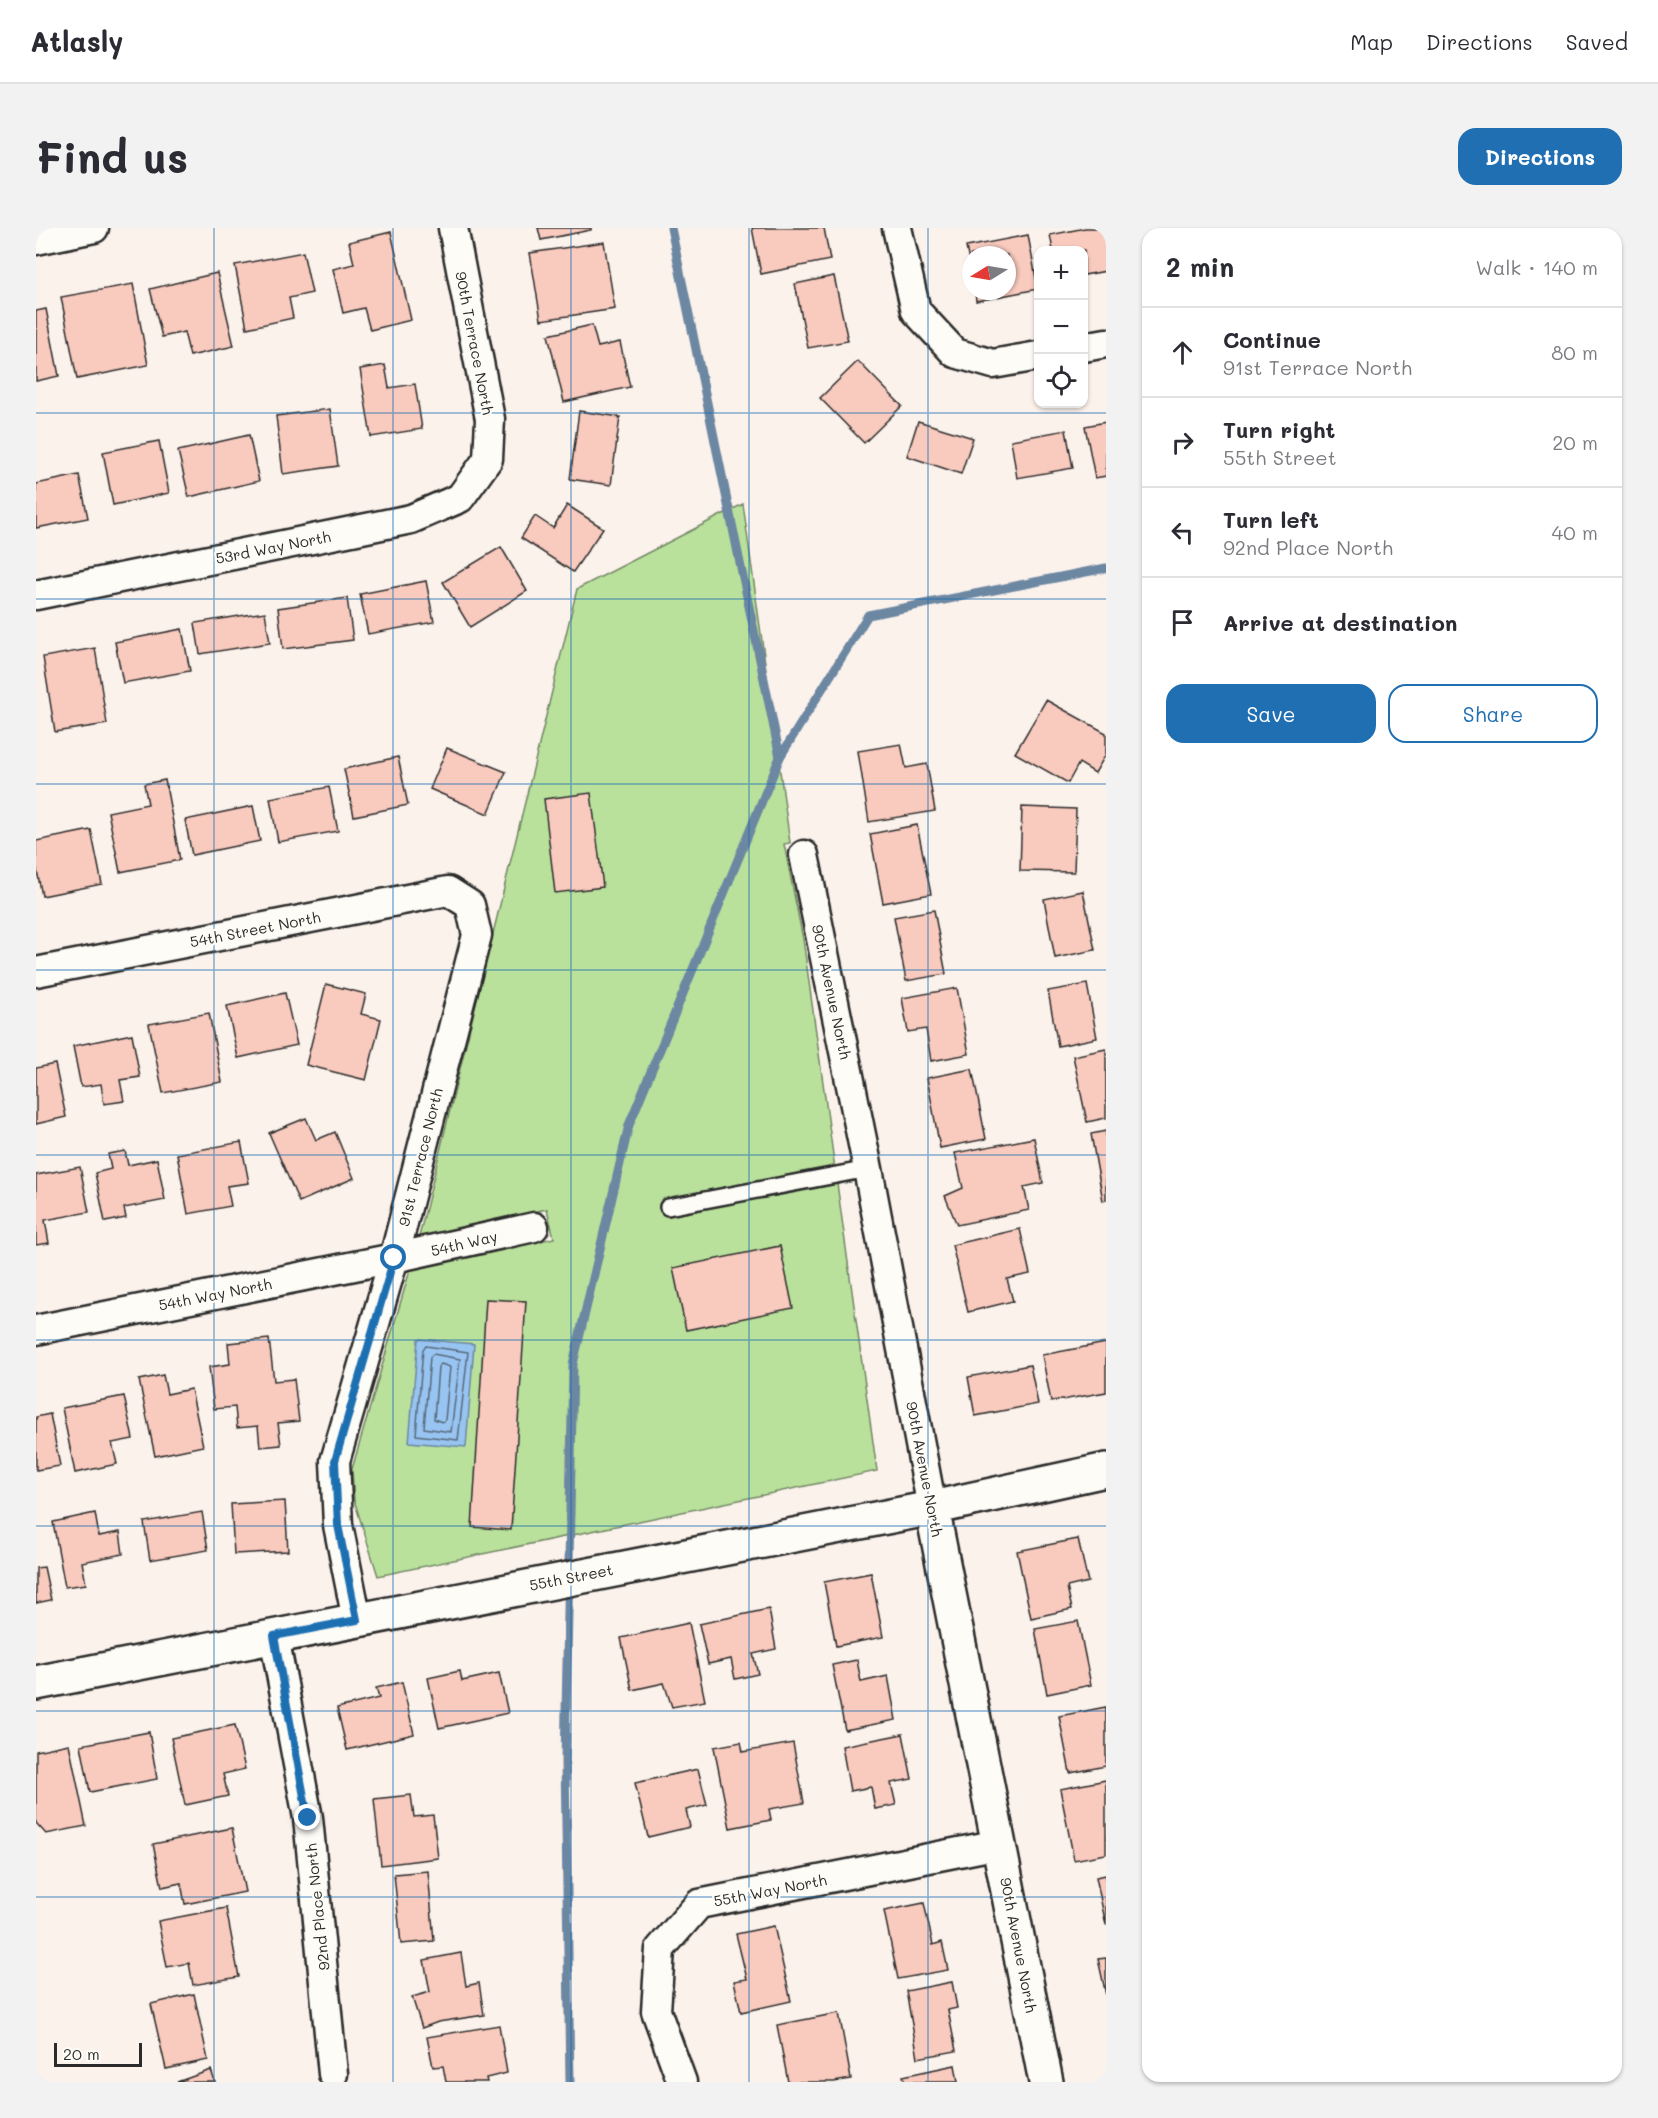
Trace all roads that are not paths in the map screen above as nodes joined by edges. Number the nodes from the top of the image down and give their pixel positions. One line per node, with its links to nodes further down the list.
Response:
1 (94, 228): 4 (street)
2 (453, 228): 8 (street, 90th Terrace North)
3 (897, 228): 7 (street)
4 (36, 240)
5 (1106, 343): 6 (street)
6 (1088, 346)
7 (1034, 357)
8 (488, 459): 9 (street, 53rd Way North)
9 (36, 595)
10 (804, 855): 13 (street, 90th Avenue North)
11 (470, 905): 12 (street, 54th Street North); 16 (street, 91st Terrace North)
12 (36, 972)
13 (868, 1169): 14 (lane); 19 (street, 90th Avenue North)
14 (668, 1206)
15 (534, 1227): 16 (street, 54th Way)
16 (394, 1258): 17 (street, 54th Way North); 20 (street, 91st Terrace North)
17 (36, 1330)
18 (1106, 1470): 19 (street, 55th Street)
19 (932, 1508): 20 (street, 55th Street); 23 (street, 90th Avenue North)
20 (357, 1620): 21 (street, 55th Street)
21 (274, 1636): 22 (street, 55th Street); 24 (street, 92nd Place North)
22 (36, 1683)
23 (999, 1844): 25 (street, 55th Way North); 26 (street, 90th Avenue North)
24 (333, 2074)
25 (682, 2082)
26 (1046, 2082)

